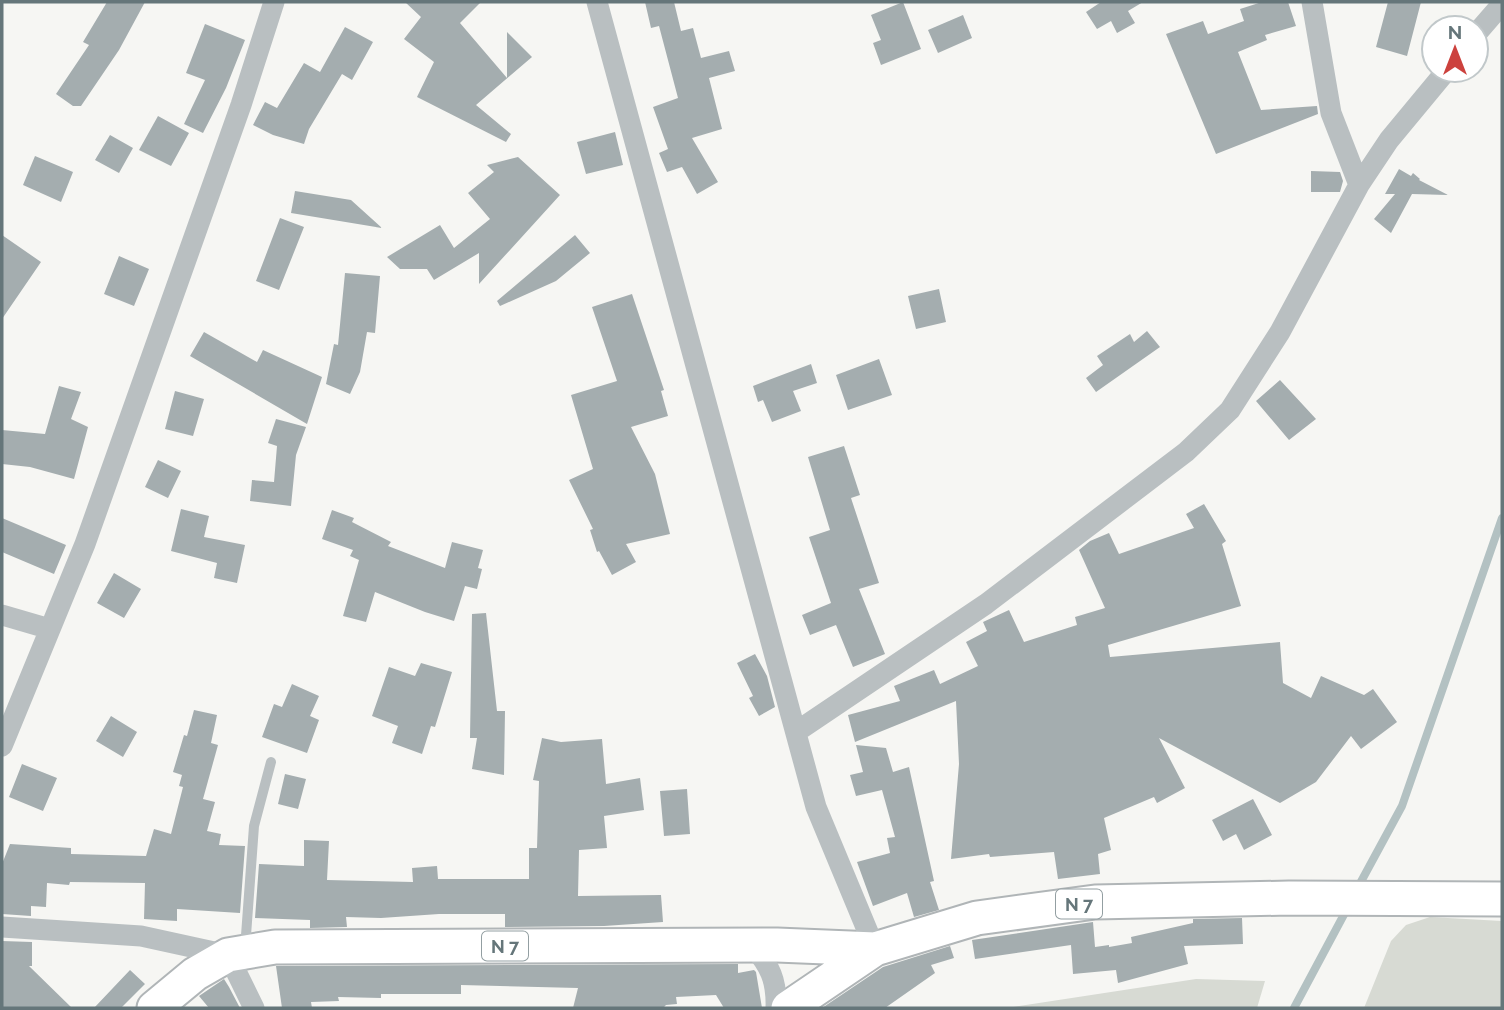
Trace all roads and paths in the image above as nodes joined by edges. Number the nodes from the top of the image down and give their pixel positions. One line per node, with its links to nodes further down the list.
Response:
1 (274, 2): 9 (street)
2 (597, 2): 10 (street)
3 (1312, 2): 7 (street)
4 (1502, 4): 5 (street)
5 (1490, 18)
6 (1435, 84): 7 (street)
7 (1359, 184): 10 (street)
8 (2, 615): 9 (street)
9 (50, 629): 11 (street)
10 (796, 732): 16 (street)
11 (2, 746)
12 (271, 762): 17 (lane)
13 (1502, 899): 16 (main road, N 7)
14 (2, 927): 17 (street)
15 (752, 945): 16 (main road, N 7); 17 (main road, N 7); 20 (street)
16 (874, 948): 21 (main road, N 7)
17 (237, 953): 18 (main road, N 7); 19 (street)
18 (154, 1008)
19 (254, 1008)
20 (775, 1008)
21 (788, 1008)

